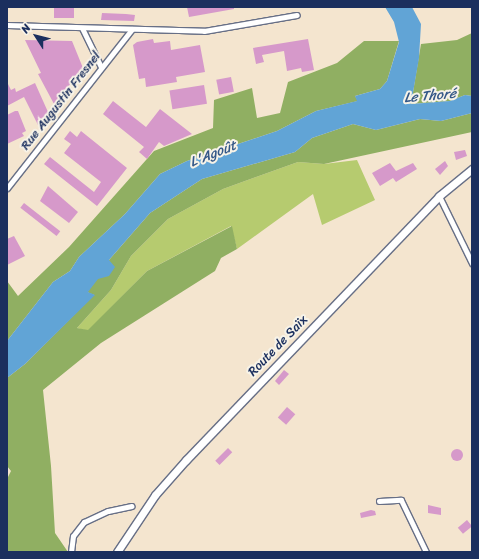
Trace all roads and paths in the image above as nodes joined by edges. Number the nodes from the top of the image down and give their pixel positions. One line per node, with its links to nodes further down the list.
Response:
1 (297, 15): 4 (street)
2 (7, 25): 3 (street)
3 (82, 28): 4 (street); 5 (street)
4 (132, 29): 5 (street, Rue Augustin Fresnel)
5 (101, 67): 7 (street, Rue Augustin Fresnel)
6 (472, 170): 8 (street, Route de Saïx)
7 (7, 188)
8 (439, 196): 9 (street); 13 (street, Route de Saïx)
9 (472, 263)
10 (379, 501): 14 (street)
11 (131, 506): 12 (street)
12 (71, 552)
13 (116, 552)
14 (426, 552)

